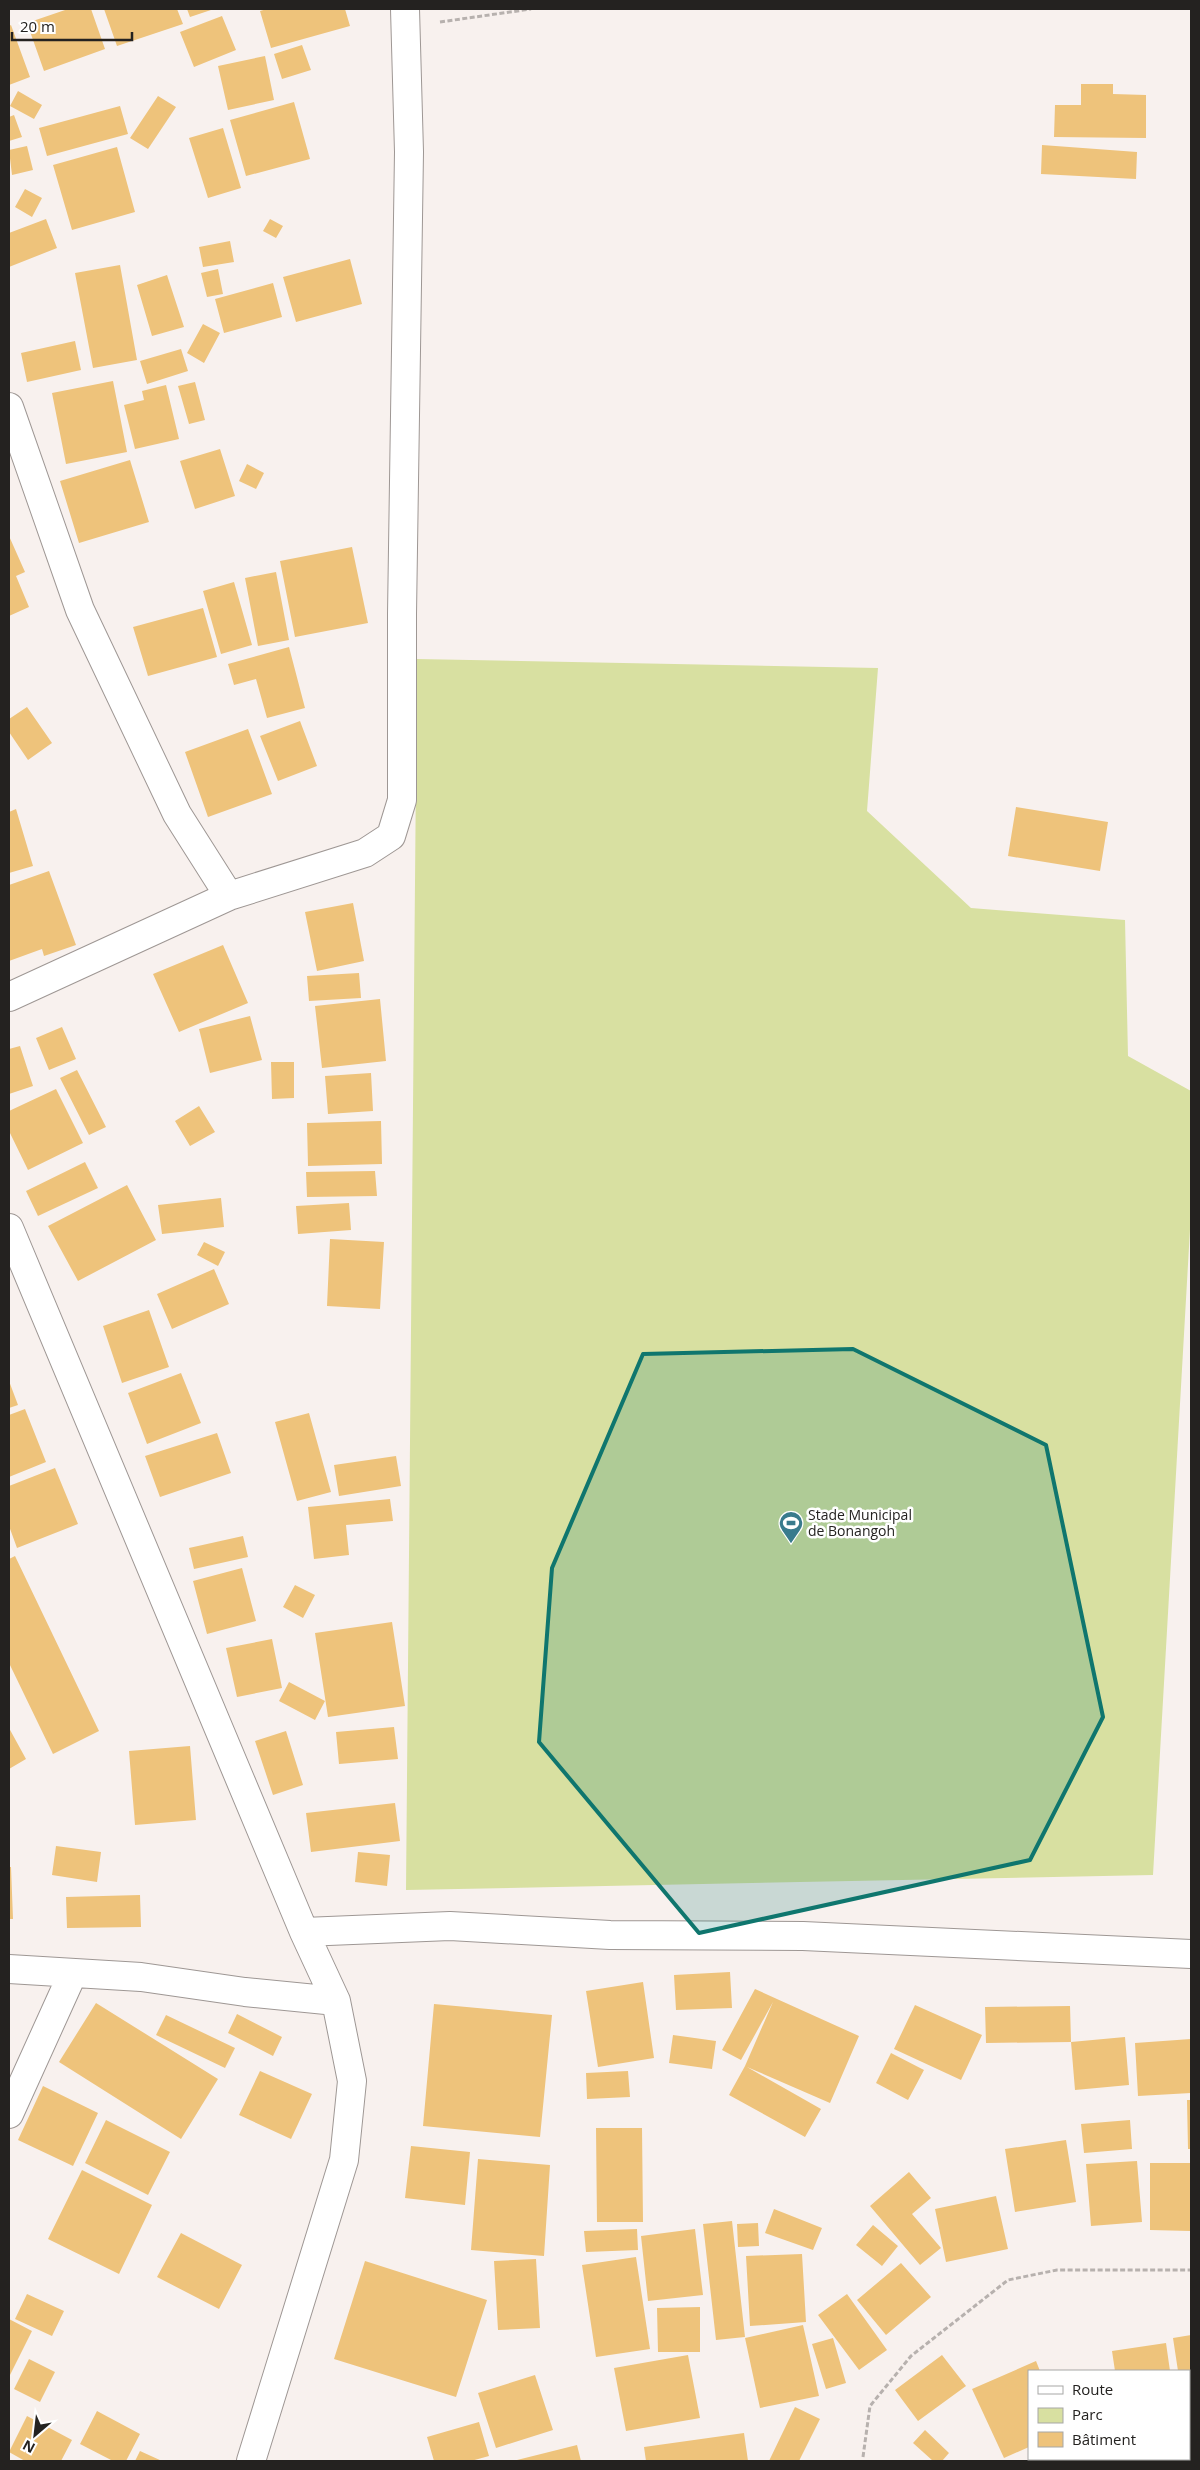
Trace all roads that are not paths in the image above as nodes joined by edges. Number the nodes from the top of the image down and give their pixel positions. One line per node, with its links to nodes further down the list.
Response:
1 (405, 18): 3 (street)
2 (9, 407): 3 (street)
3 (229, 896): 4 (street)
4 (9, 997)
5 (9, 1228): 6 (street)
6 (304, 1932): 7 (street); 10 (street)
7 (1191, 1954)
8 (9, 1969): 9 (street)
9 (72, 1974): 10 (street); 11 (street)
10 (336, 2001): 12 (street)
11 (9, 2114)
12 (251, 2461)

